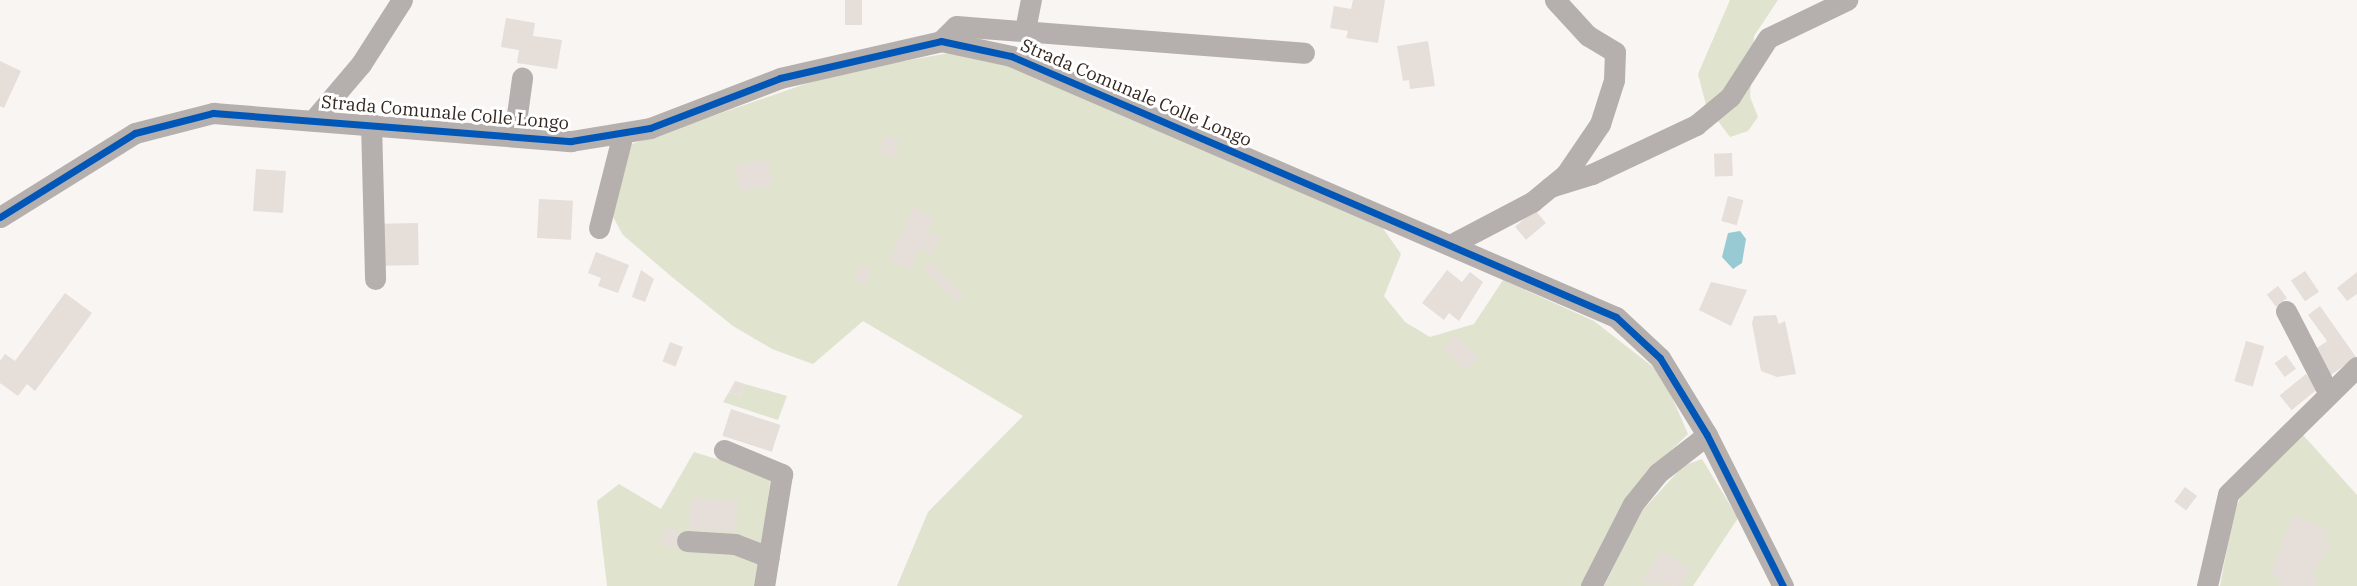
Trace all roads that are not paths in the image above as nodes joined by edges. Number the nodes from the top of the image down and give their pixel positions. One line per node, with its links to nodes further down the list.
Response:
1 (402, 0): 9 (street)
2 (1031, 0): 5 (street)
3 (1555, 0): 13 (street)
4 (1847, 0): 13 (street)
5 (1025, 30): 6 (street); 7 (street)
6 (941, 41): 11 (street, Strada Comunale Colle Longo); 16 (street, Strada Comunale Colle Longo)
7 (1304, 53)
8 (522, 78): 12 (street)
9 (316, 117): 10 (street, Strada Comunale Colle Longo); 14 (street, Strada Comunale Colle Longo)
10 (370, 123): 12 (street, Strada Comunale Colle Longo); 17 (street)
11 (623, 133): 12 (street, Strada Comunale Colle Longo); 15 (street)
12 (514, 136)
13 (1550, 187): 16 (street)
14 (0, 217)
15 (599, 228)
16 (1450, 245): 21 (street, Strada Comunale Colle Longo)
17 (375, 279)
18 (2286, 311): 20 (street)
19 (2357, 367): 20 (street)
20 (2329, 394): 28 (street)
21 (1707, 435): 26 (street); 27 (street, Strada Comunale Colle Longo)
22 (724, 450): 24 (street)
23 (687, 541): 24 (street)
24 (769, 557): 25 (street)
25 (764, 586)
26 (1591, 586)
27 (1783, 586)
28 (2207, 586)

